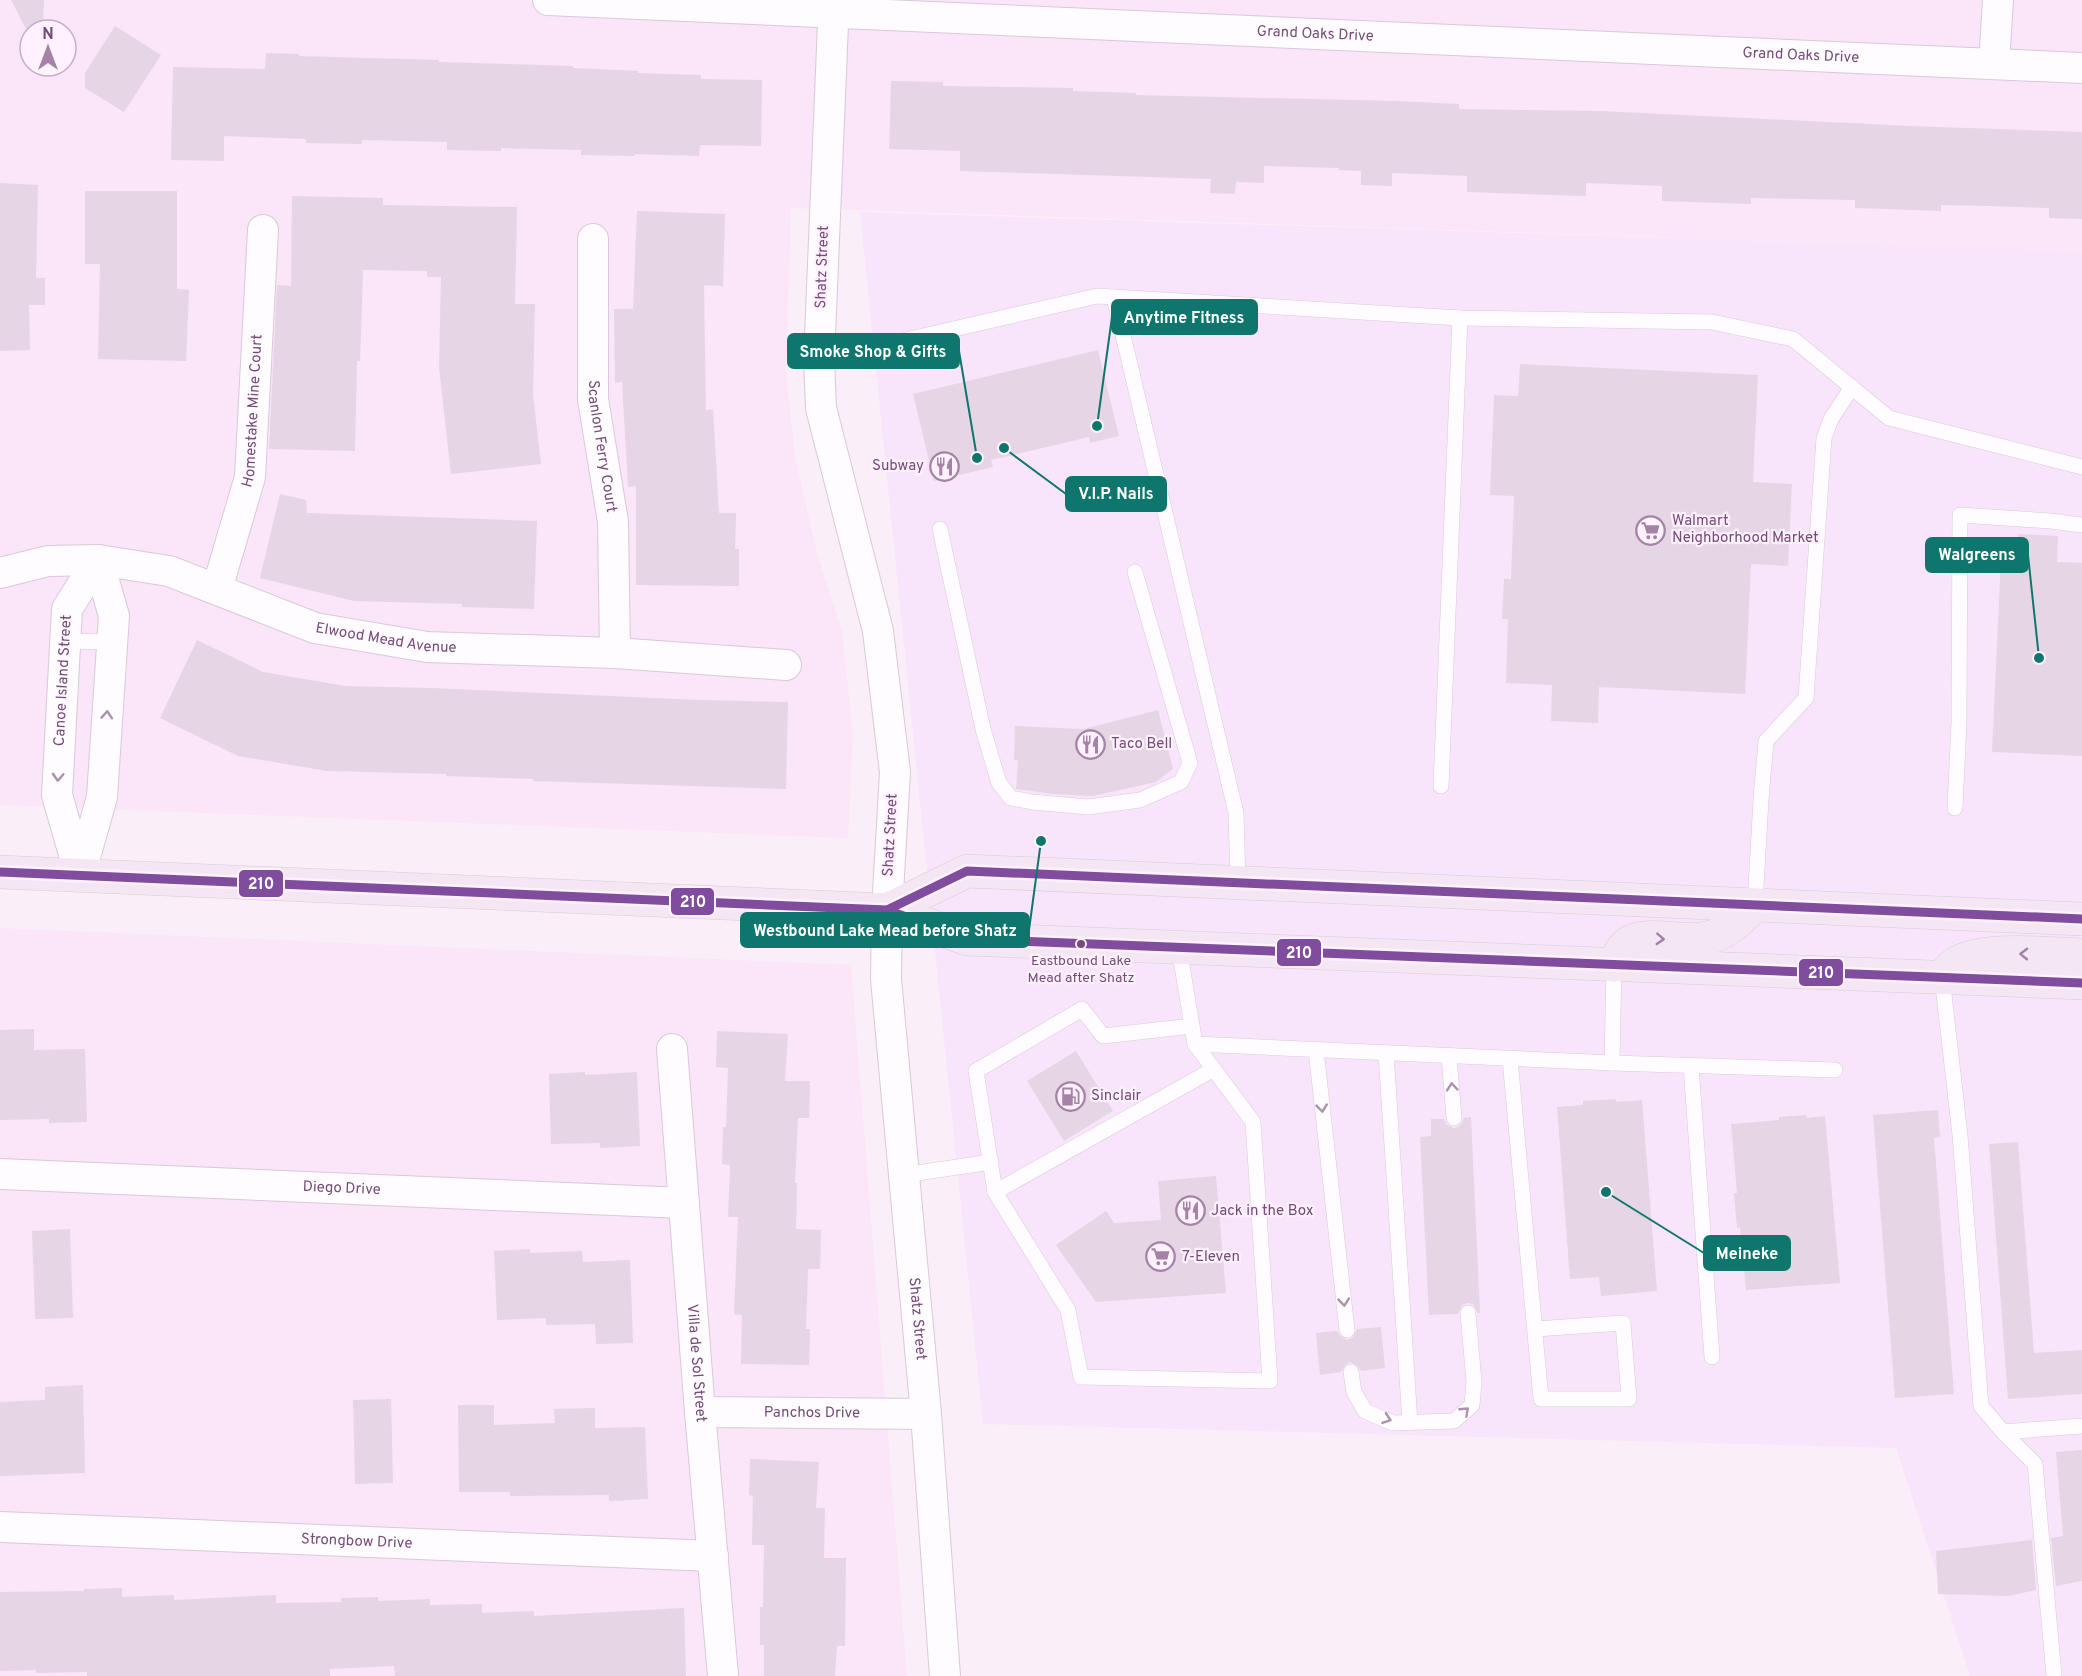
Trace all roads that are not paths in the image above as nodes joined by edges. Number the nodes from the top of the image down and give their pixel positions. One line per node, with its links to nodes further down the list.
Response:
1 (548, 0): 3 (street, Grand Oaks Drive)
2 (1998, 0): 4 (street)
3 (834, 6): 4 (street, Grand Oaks Drive); 10 (street, Shatz Street)
4 (1994, 64): 5 (street, Grand Oaks Drive)
5 (2082, 68)
6 (263, 230): 18 (street, Homestake Mine Court)
7 (593, 239): 21 (street, Scanlon Ferry Court)
8 (1114, 297): 9 (lane); 10 (lane); 27 (lane)
9 (1460, 318): 11 (lane); 23 (lane)
10 (819, 360): 29 (street, Shatz Street)
11 (1852, 387): 12 (lane); 28 (lane)
12 (2082, 467)
13 (2082, 525): 24 (lane)
14 (940, 529): 16 (lane)
15 (98, 560): 17 (street, Elwood Mead Avenue); 18 (street, Elwood Mead Avenue); 19 (street, Canoe Island Street); 20 (street)
16 (1135, 572)
17 (0, 573)
18 (217, 589): 21 (street, Elwood Mead Avenue)
19 (65, 641): 20 (lane); 26 (street, Canoe Island Street, one-way to 26)
20 (112, 642): 26 (street, one-way to 20)
21 (615, 653): 22 (street, Elwood Mead Avenue)
22 (786, 664)
23 (1441, 786)
24 (1955, 808)
25 (0, 872): 26 (main road)
26 (80, 875): 29 (main road)
27 (1238, 882): 28 (main road); 29 (main road)
28 (1755, 905): 30 (main road); 33 (main road, one-way to 28)
29 (887, 910): 31 (main road); 50 (street, Shatz Street)
30 (2082, 919)
31 (1179, 948): 33 (main road); 36 (lane)
32 (2082, 955): 34 (main road, one-way to 34)
33 (1614, 964): 34 (main road); 43 (lane)
34 (1942, 977): 35 (main road); 62 (lane)
35 (2082, 983)
36 (1192, 1026): 37 (lane); 48 (lane)
37 (1195, 1044): 39 (lane); 45 (lane)
38 (672, 1049): 52 (street, Villa de Sol Street)
39 (1316, 1050): 40 (lane); 55 (lane, one-way to 55)
40 (1386, 1053): 41 (lane); 60 (lane)
41 (1449, 1056): 42 (lane); 47 (lane, one-way to 41)
42 (1510, 1059): 43 (lane); 54 (lane)
43 (1612, 1063): 44 (lane)
44 (1690, 1066): 46 (lane); 56 (lane)
45 (1214, 1069): 51 (lane); 51 (lane)
46 (1834, 1070)
47 (1454, 1118)
48 (991, 1162): 50 (lane); 51 (lane)
49 (0, 1174): 52 (street, Diego Drive)
50 (904, 1175): 59 (street, Shatz Street)
51 (995, 1192)
52 (684, 1203): 58 (street, Villa de Sol Street)
53 (1468, 1313): 60 (lane, one-way to 53)
54 (1535, 1329): 54 (lane)
55 (1347, 1330)
56 (1712, 1357)
57 (1351, 1372): 60 (lane, one-way to 60)
58 (700, 1412): 59 (street, Panchos Drive); 64 (street, Villa de Sol Street)
59 (926, 1414): 66 (street, Shatz Street)
60 (1410, 1423)
61 (2082, 1426): 62 (lane)
62 (2003, 1432): 67 (lane)
63 (0, 1527): 64 (street, Strongbow Drive)
64 (713, 1556): 65 (street, Villa de Sol Street)
65 (723, 1676)
66 (945, 1676)
67 (2054, 1676)

